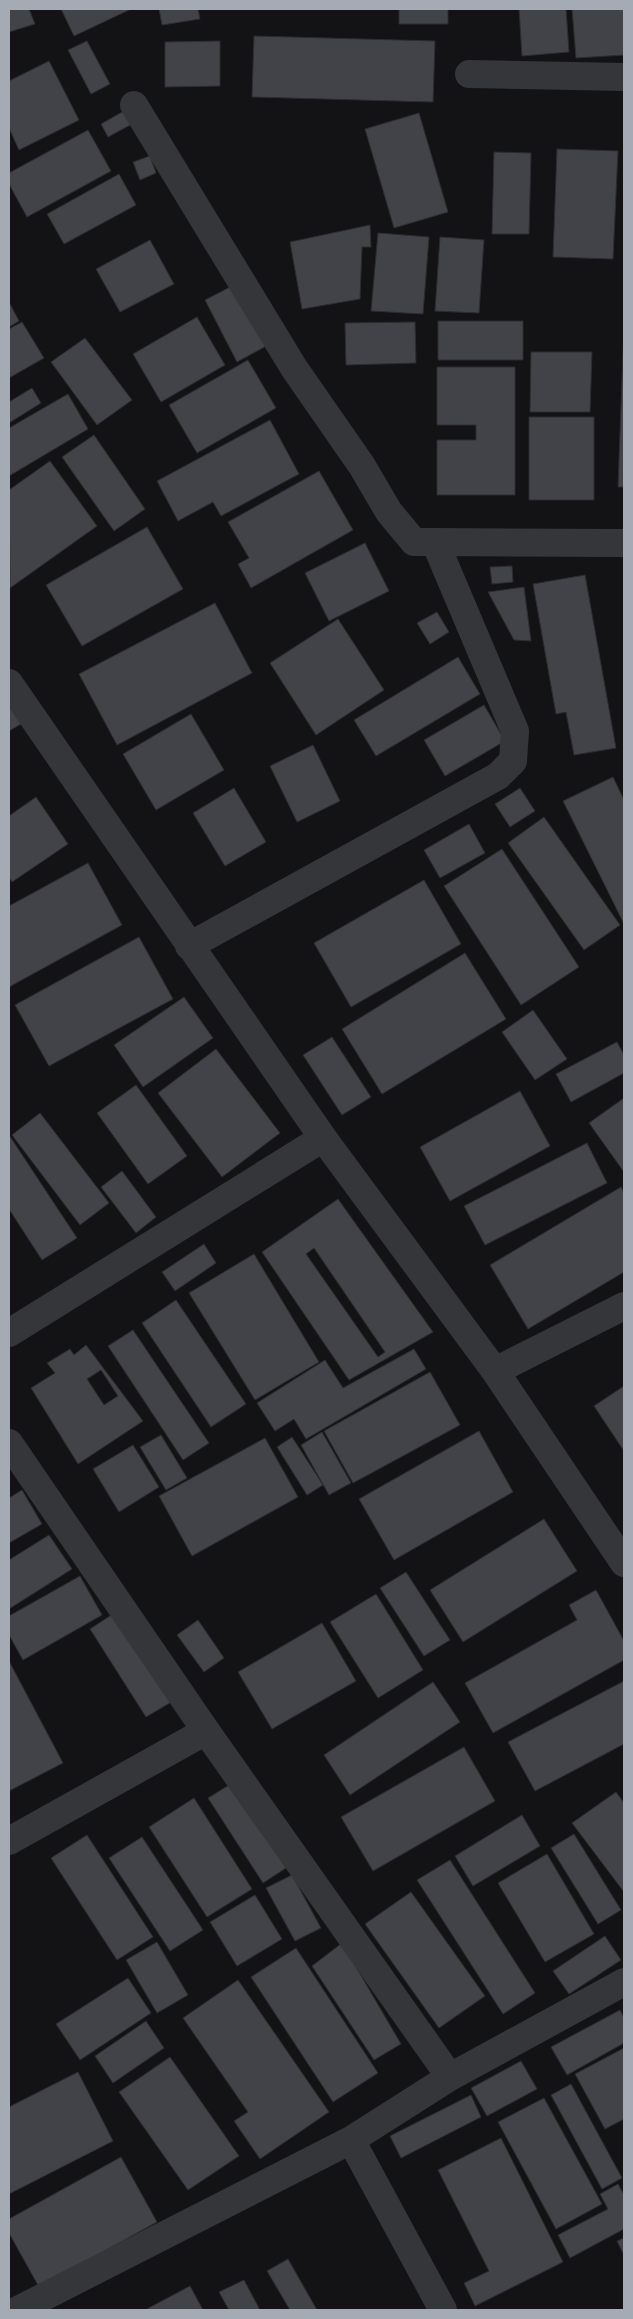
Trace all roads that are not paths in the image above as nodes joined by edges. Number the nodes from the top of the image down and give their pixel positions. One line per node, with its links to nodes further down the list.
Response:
1 (469, 74): 2 (street)
2 (624, 77)
3 (134, 105): 4 (street)
4 (435, 542): 5 (street); 7 (street)
5 (624, 542)
6 (9, 682): 7 (street)
7 (189, 946): 8 (street)
8 (323, 1138): 10 (street); 11 (street)
9 (624, 1306): 11 (street)
10 (9, 1333)
11 (495, 1371): 13 (street)
12 (9, 1443): 14 (street)
13 (624, 1563)
14 (206, 1731): 15 (street); 17 (street)
15 (9, 1841)
16 (624, 1982): 17 (street)
17 (450, 2077): 18 (street)
18 (351, 2140): 19 (street); 20 (street)
19 (18, 2310)
20 (443, 2310)

